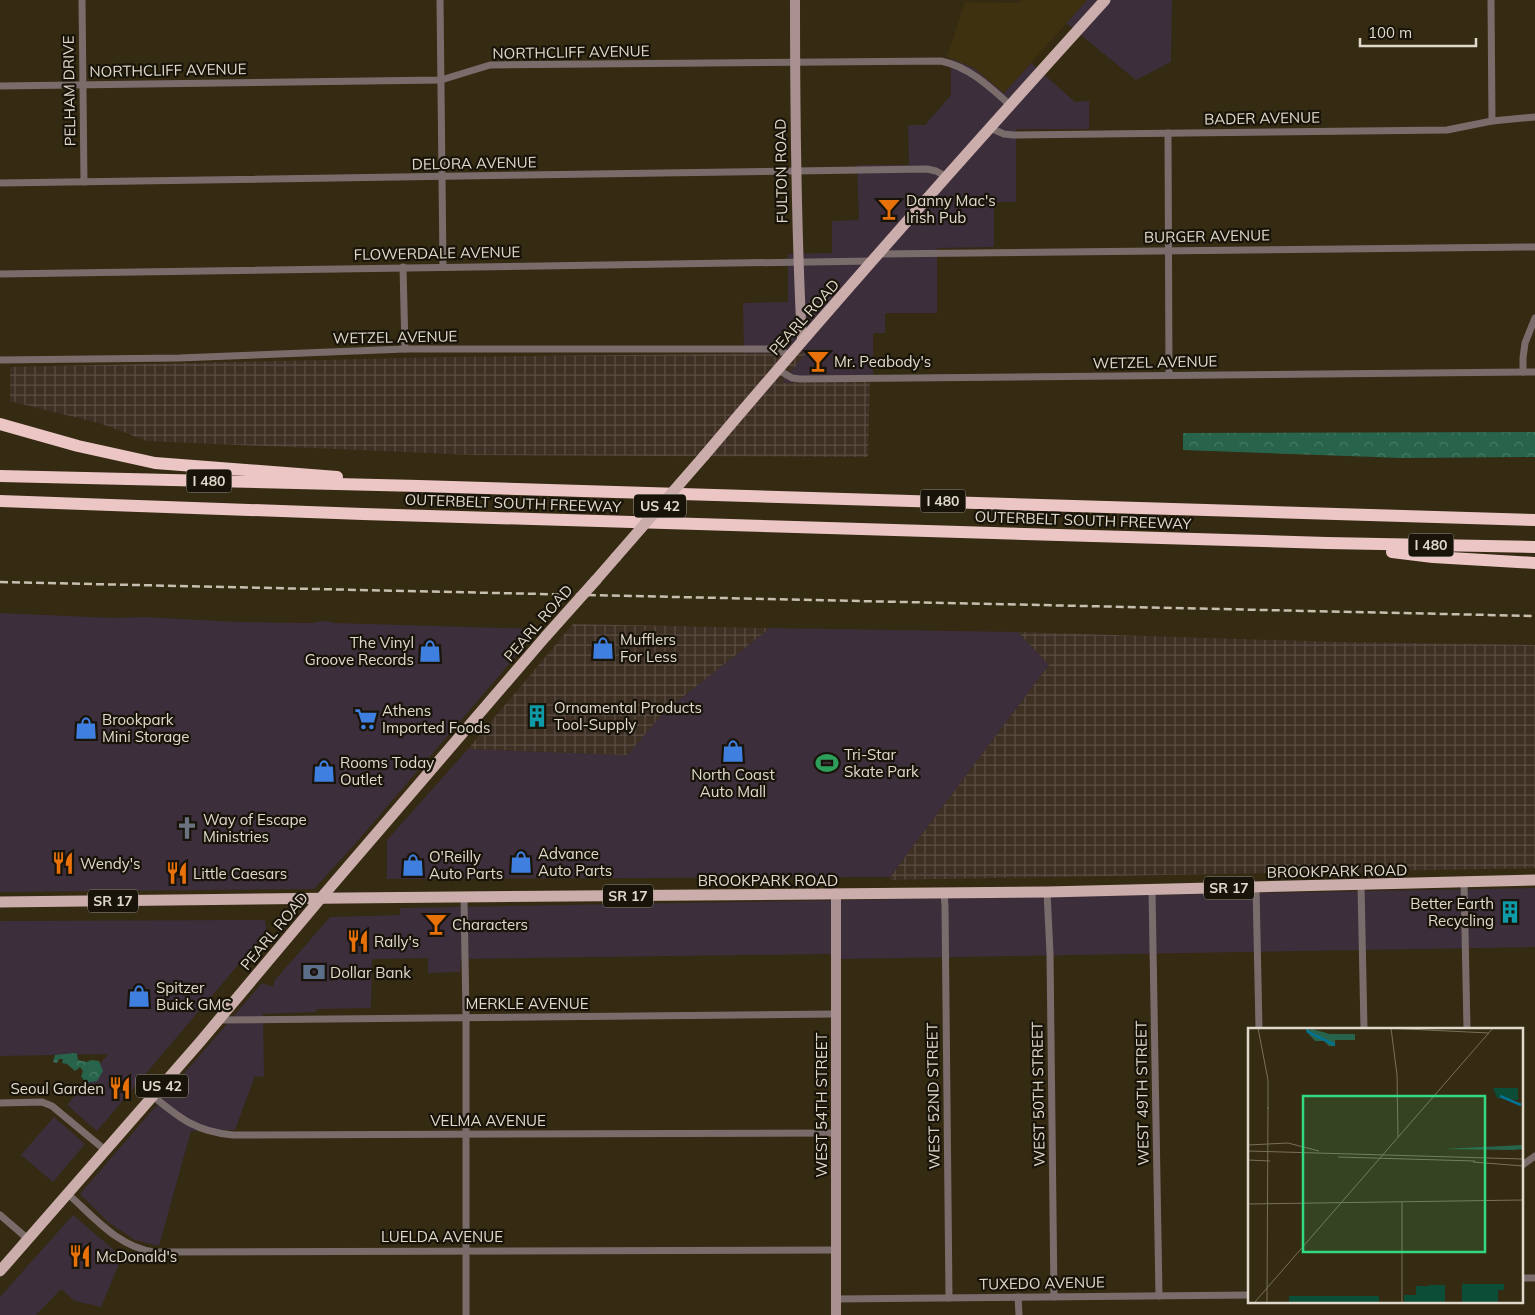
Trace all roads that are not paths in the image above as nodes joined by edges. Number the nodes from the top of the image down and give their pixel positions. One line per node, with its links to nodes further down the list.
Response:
1 (82, 0): 8 (street, PELHAM DRIVE)
2 (440, 0): 7 (street)
3 (795, 0): 6 (street, FULTON ROAD)
4 (1106, 0): 10 (main road, PEARL ROAD / US 42)
5 (1491, 0): 12 (street)
6 (795, 62): 7 (street, NORTHCLIFF AVENUE); 10 (street, NORTHCLIFF AVENUE); 15 (street, FULTON ROAD)
7 (441, 80): 8 (street, NORTHCLIFF AVENUE); 17 (street)
8 (82, 85): 9 (street, NORTHCLIFF AVENUE); 18 (street, PELHAM DRIVE)
9 (0, 86)
10 (1010, 105): 13 (main road, PEARL ROAD / US 42)
11 (1535, 117): 12 (street, BADER AVENUE)
12 (1492, 121): 14 (street, BADER AVENUE)
13 (990, 128): 14 (street, BADER AVENUE); 16 (main road, PEARL ROAD / US 42)
14 (1168, 133): 21 (street)
15 (796, 171): 16 (street, DELORA AVENUE); 17 (street, DELORA AVENUE); 23 (street, FULTON ROAD)
16 (947, 176): 22 (main road, PEARL ROAD / US 42)
17 (441, 178): 18 (street, DELORA AVENUE); 25 (street)
18 (84, 182): 19 (street, DELORA AVENUE)
19 (0, 183)
20 (1535, 247): 21 (street, BURGER AVENUE)
21 (1168, 250): 22 (street, BURGER AVENUE); 35 (street)
22 (877, 257): 23 (street, FLOWERDALE AVENUE); 28 (main road, PEARL ROAD / US 42)
23 (798, 262): 25 (street, FLOWERDALE AVENUE); 28 (street, FULTON ROAD)
24 (403, 268): 25 (street, FLOWERDALE AVENUE); 26 (street, FLOWERDALE AVENUE); 29 (street)
25 (442, 268)
26 (0, 274)
27 (1535, 318): 33 (street)
28 (802, 341): 30 (main road, PEARL ROAD / US 42)
29 (405, 349): 30 (street, WETZEL AVENUE); 31 (street, WETZEL AVENUE)
30 (790, 355): 32 (main road, PEARL ROAD / US 42)
31 (0, 360)
32 (778, 369): 35 (street, WETZEL AVENUE); 55 (main road, PEARL ROAD / US 42, bridge)
33 (1523, 372): 34 (street, WETZEL AVENUE); 35 (street, WETZEL AVENUE)
34 (1535, 372)
35 (1169, 375)
36 (0, 424): 38 (highway)
37 (0, 476): 38 (highway, OUTERBELT SOUTH FREEWAY / I 480)
38 (419, 486): 41 (highway, OUTERBELT SOUTH FREEWAY / I 480)
39 (0, 501): 43 (highway, OUTERBELT SOUTH FREEWAY / I 480)
40 (1535, 511): 41 (highway)
41 (1468, 517): 42 (highway, OUTERBELT SOUTH FREEWAY / I 480)
42 (1535, 520)
43 (1327, 544): 44 (highway, OUTERBELT SOUTH FREEWAY / I 480); 45 (highway)
44 (1535, 548)
45 (1535, 563)
46 (1535, 880): 47 (main road, BROOKPARK ROAD / SR 17)
47 (1464, 882): 48 (main road, BROOKPARK ROAD / SR 17); 62 (street)
48 (1361, 886): 49 (main road, BROOKPARK ROAD / SR 17); 61 (street)
49 (1256, 887): 50 (main road, BROOKPARK ROAD / SR 17); 60 (street)
50 (1152, 890): 51 (main road, BROOKPARK ROAD / SR 17); 80 (street, WEST 49TH STREET)
51 (1047, 892): 52 (main road, BROOKPARK ROAD / SR 17); 79 (street, WEST 50TH STREET)
52 (944, 893): 53 (main road, BROOKPARK ROAD / SR 17); 82 (street, WEST 52ND STREET)
53 (836, 895): 54 (main road, BROOKPARK ROAD / SR 17); 57 (street, WEST 54TH STREET)
54 (464, 896): 55 (main road, BROOKPARK ROAD / SR 17); 58 (street)
55 (321, 898): 56 (main road, BROOKPARK ROAD / SR 17); 59 (main road, PEARL ROAD / US 42)
56 (0, 902)
57 (836, 1014): 58 (street, MERKLE AVENUE); 65 (street, WEST 54TH STREET)
58 (466, 1017): 59 (street, MERKLE AVENUE); 66 (street)
59 (219, 1020): 63 (main road, PEARL ROAD / US 42)
60 (1259, 1028)
61 (1364, 1028)
62 (1467, 1028)
63 (153, 1096): 66 (street, VELMA AVENUE); 67 (main road, PEARL ROAD / US 42)
64 (0, 1103): 67 (street)
65 (836, 1133): 66 (street, VELMA AVENUE); 74 (street, WEST 54TH STREET)
66 (466, 1134): 73 (street)
67 (105, 1150): 70 (main road, PEARL ROAD / US 42)
68 (1535, 1156): 69 (street)
69 (1522, 1165)
70 (68, 1194): 72 (main road, PEARL ROAD / US 42); 73 (street, LUELDA AVENUE)
71 (0, 1215): 72 (street)
72 (28, 1239): 75 (main road, PEARL ROAD / US 42)
73 (466, 1250): 74 (street, LUELDA AVENUE); 84 (street)
74 (836, 1250): 83 (street, WEST 54TH STREET)
75 (0, 1271)
76 (1522, 1278): 77 (street)
77 (1535, 1278)
78 (1248, 1295): 80 (street, TUXEDO AVENUE)
79 (1054, 1296): 80 (street, TUXEDO AVENUE); 81 (street, TUXEDO AVENUE)
80 (1159, 1296)
81 (1018, 1297): 82 (street, TUXEDO AVENUE); 86 (street)
82 (949, 1298): 83 (street, TUXEDO AVENUE)
83 (836, 1299): 85 (street, WEST 54TH STREET)
84 (466, 1315)
85 (836, 1315)
86 (1019, 1315)

